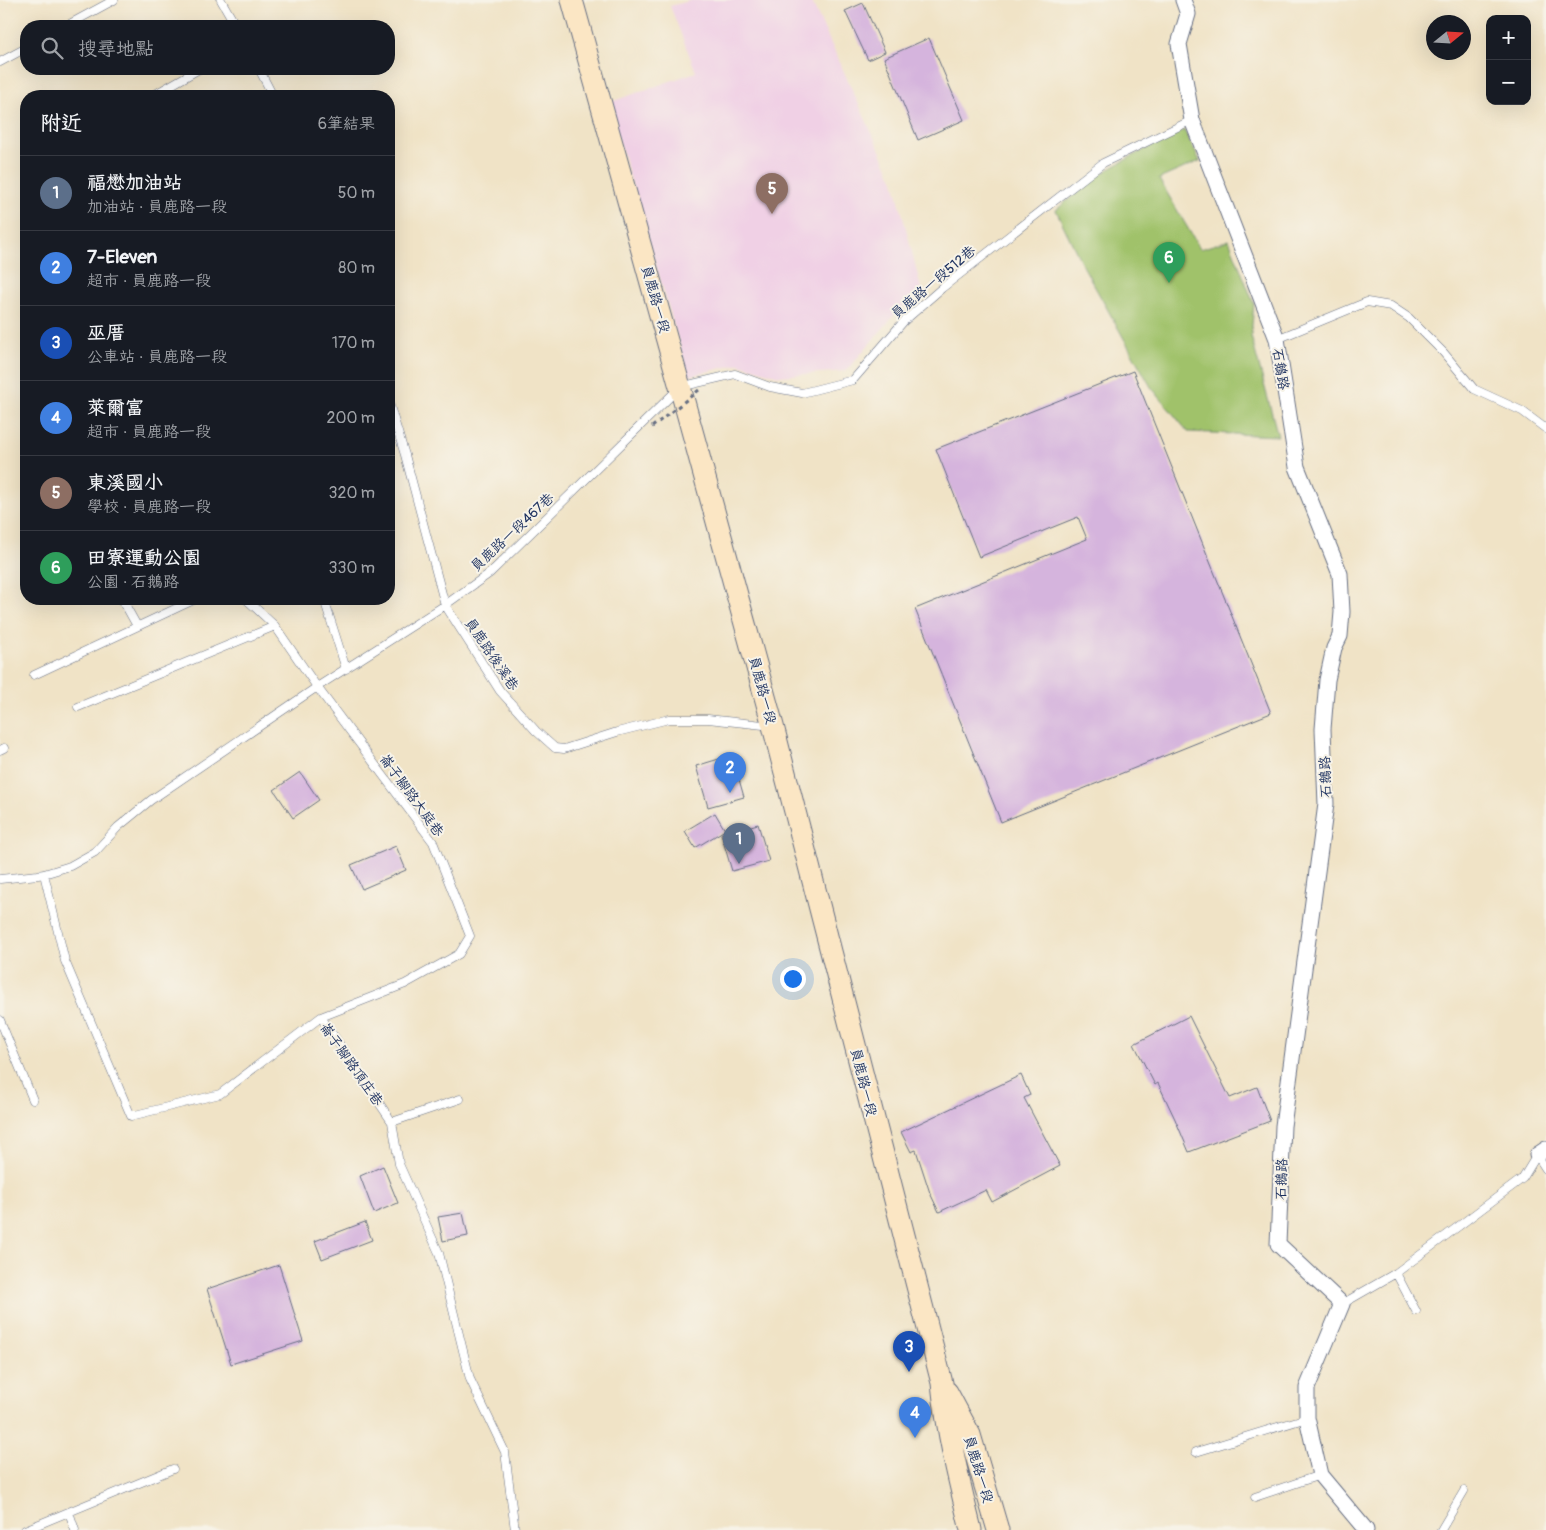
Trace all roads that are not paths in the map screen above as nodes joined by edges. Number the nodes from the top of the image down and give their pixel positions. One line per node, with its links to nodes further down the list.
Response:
1 (114, 0): 5 (lane)
2 (221, 0): 6 (lane)
3 (572, 0): 15 (main road, 員鹿路一段)
4 (1183, 0): 13 (street, 石鵝路)
5 (77, 20)
6 (233, 20)
7 (20, 51): 8 (lane)
8 (0, 62)
9 (189, 75): 11 (lane)
10 (261, 75): 12 (lane)
11 (162, 90)
12 (270, 90)
13 (1192, 120): 14 (street, 石鵝路); 15 (lane, 員鹿路一段512巷)
14 (1277, 339): 17 (lane); 40 (street, 石鵝路)
15 (690, 388): 22 (lane, 員鹿路一段467巷); 29 (main road, 員鹿路一段)
16 (395, 422): 22 (lane, 員鹿路後溪巷)
17 (1546, 429)
18 (125, 605): 23 (lane)
19 (183, 605): 23 (lane)
20 (252, 605): 24 (lane, 崙子腳路大庭巷)
21 (326, 605): 25 (lane)
22 (445, 605): 25 (lane, 員鹿路一段467巷); 29 (lane, 員鹿路後溪巷)
23 (137, 626): 26 (lane)
24 (275, 626): 27 (lane, 崙子腳路大庭巷); 28 (lane)
25 (346, 669): 27 (lane, 員鹿路一段467巷)
26 (34, 675)
27 (317, 687): 30 (lane); 32 (lane, 崙子腳路大庭巷)
28 (78, 706)
29 (773, 726): 42 (main road, 員鹿路一段)
30 (44, 874): 31 (lane); 32 (lane, 崙子腳路頂庄巷)
31 (0, 879)
32 (321, 1017): 36 (lane, 崙子腳路頂庄巷)
33 (0, 1020): 35 (lane)
34 (460, 1099): 36 (lane)
35 (33, 1100)
36 (392, 1122): 52 (lane, 崙子腳路頂庄巷)
37 (1542, 1152): 38 (lane); 39 (lane)
38 (1546, 1169)
39 (1396, 1273): 40 (lane); 41 (lane)
40 (1342, 1304): 43 (street)
41 (1416, 1310)
42 (942, 1383): 53 (main road, 員鹿路一段); 54 (main road, 員鹿路一段)
43 (1307, 1418): 44 (lane); 46 (street)
44 (1196, 1452)
45 (173, 1469): 49 (lane)
46 (1320, 1474): 48 (lane); 55 (street)
47 (1464, 1491): 56 (lane)
48 (1255, 1497)
49 (69, 1512): 50 (lane); 51 (lane)
50 (25, 1530)
51 (75, 1530)
52 (515, 1530)
53 (971, 1530)
54 (996, 1530)
55 (1366, 1530)
56 (1441, 1530)

